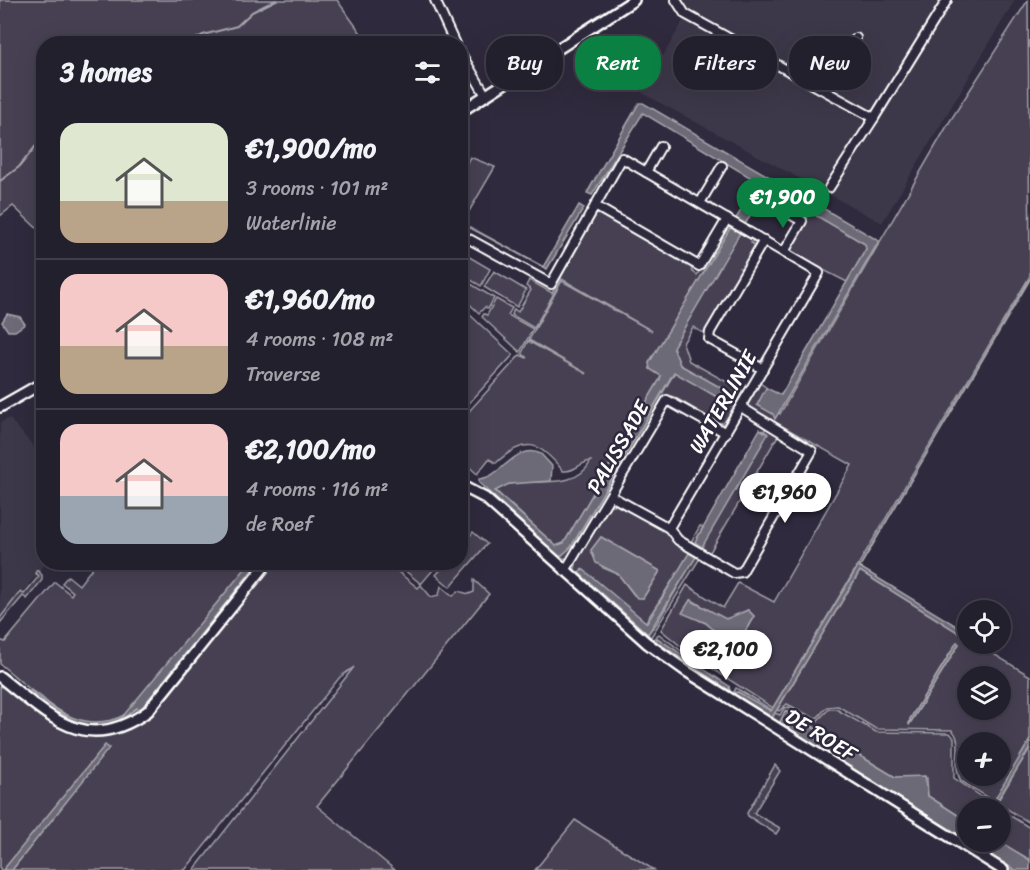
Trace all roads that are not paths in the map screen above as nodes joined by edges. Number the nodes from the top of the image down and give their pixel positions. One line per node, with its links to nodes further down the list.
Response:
1 (435, 0): 5 (street)
2 (634, 0): 9 (street)
3 (676, 0): 7 (street)
4 (947, 0): 11 (street)
5 (451, 36)
6 (468, 65): 9 (street)
7 (789, 71)
8 (824, 90): 11 (street)
9 (485, 94): 10 (street)
10 (468, 106)
11 (874, 118): 15 (street)
12 (661, 146): 14 (street)
13 (722, 166): 16 (street)
14 (646, 172): 16 (street, WATERLINIE); 17 (street, WATERLINIE)
15 (829, 189)
16 (700, 203): 19 (street, WATERLINIE)
17 (595, 206): 19 (street); 20 (street, WATERLINIE)
18 (778, 207): 22 (street)
19 (729, 220): 21 (street, WATERLINIE)
20 (468, 238)
21 (764, 240): 22 (street, WATERLINIE); 23 (street)
22 (784, 252): 23 (street, WATERLINIE)
23 (763, 369): 26 (street, WATERLINIE)
24 (36, 387): 25 (street)
25 (0, 407)
26 (741, 407): 27 (street, WATERLINIE); 30 (street)
27 (726, 433): 29 (street, PALISSADE); 30 (street, WATERLINIE)
28 (468, 489): 32 (street, DE ROEF)
29 (611, 496): 30 (street); 32 (street, PALISSADE)
30 (669, 528)
31 (262, 570): 33 (street)
32 (565, 571): 34 (street, DE ROEF)
33 (0, 677)
34 (1003, 870)

